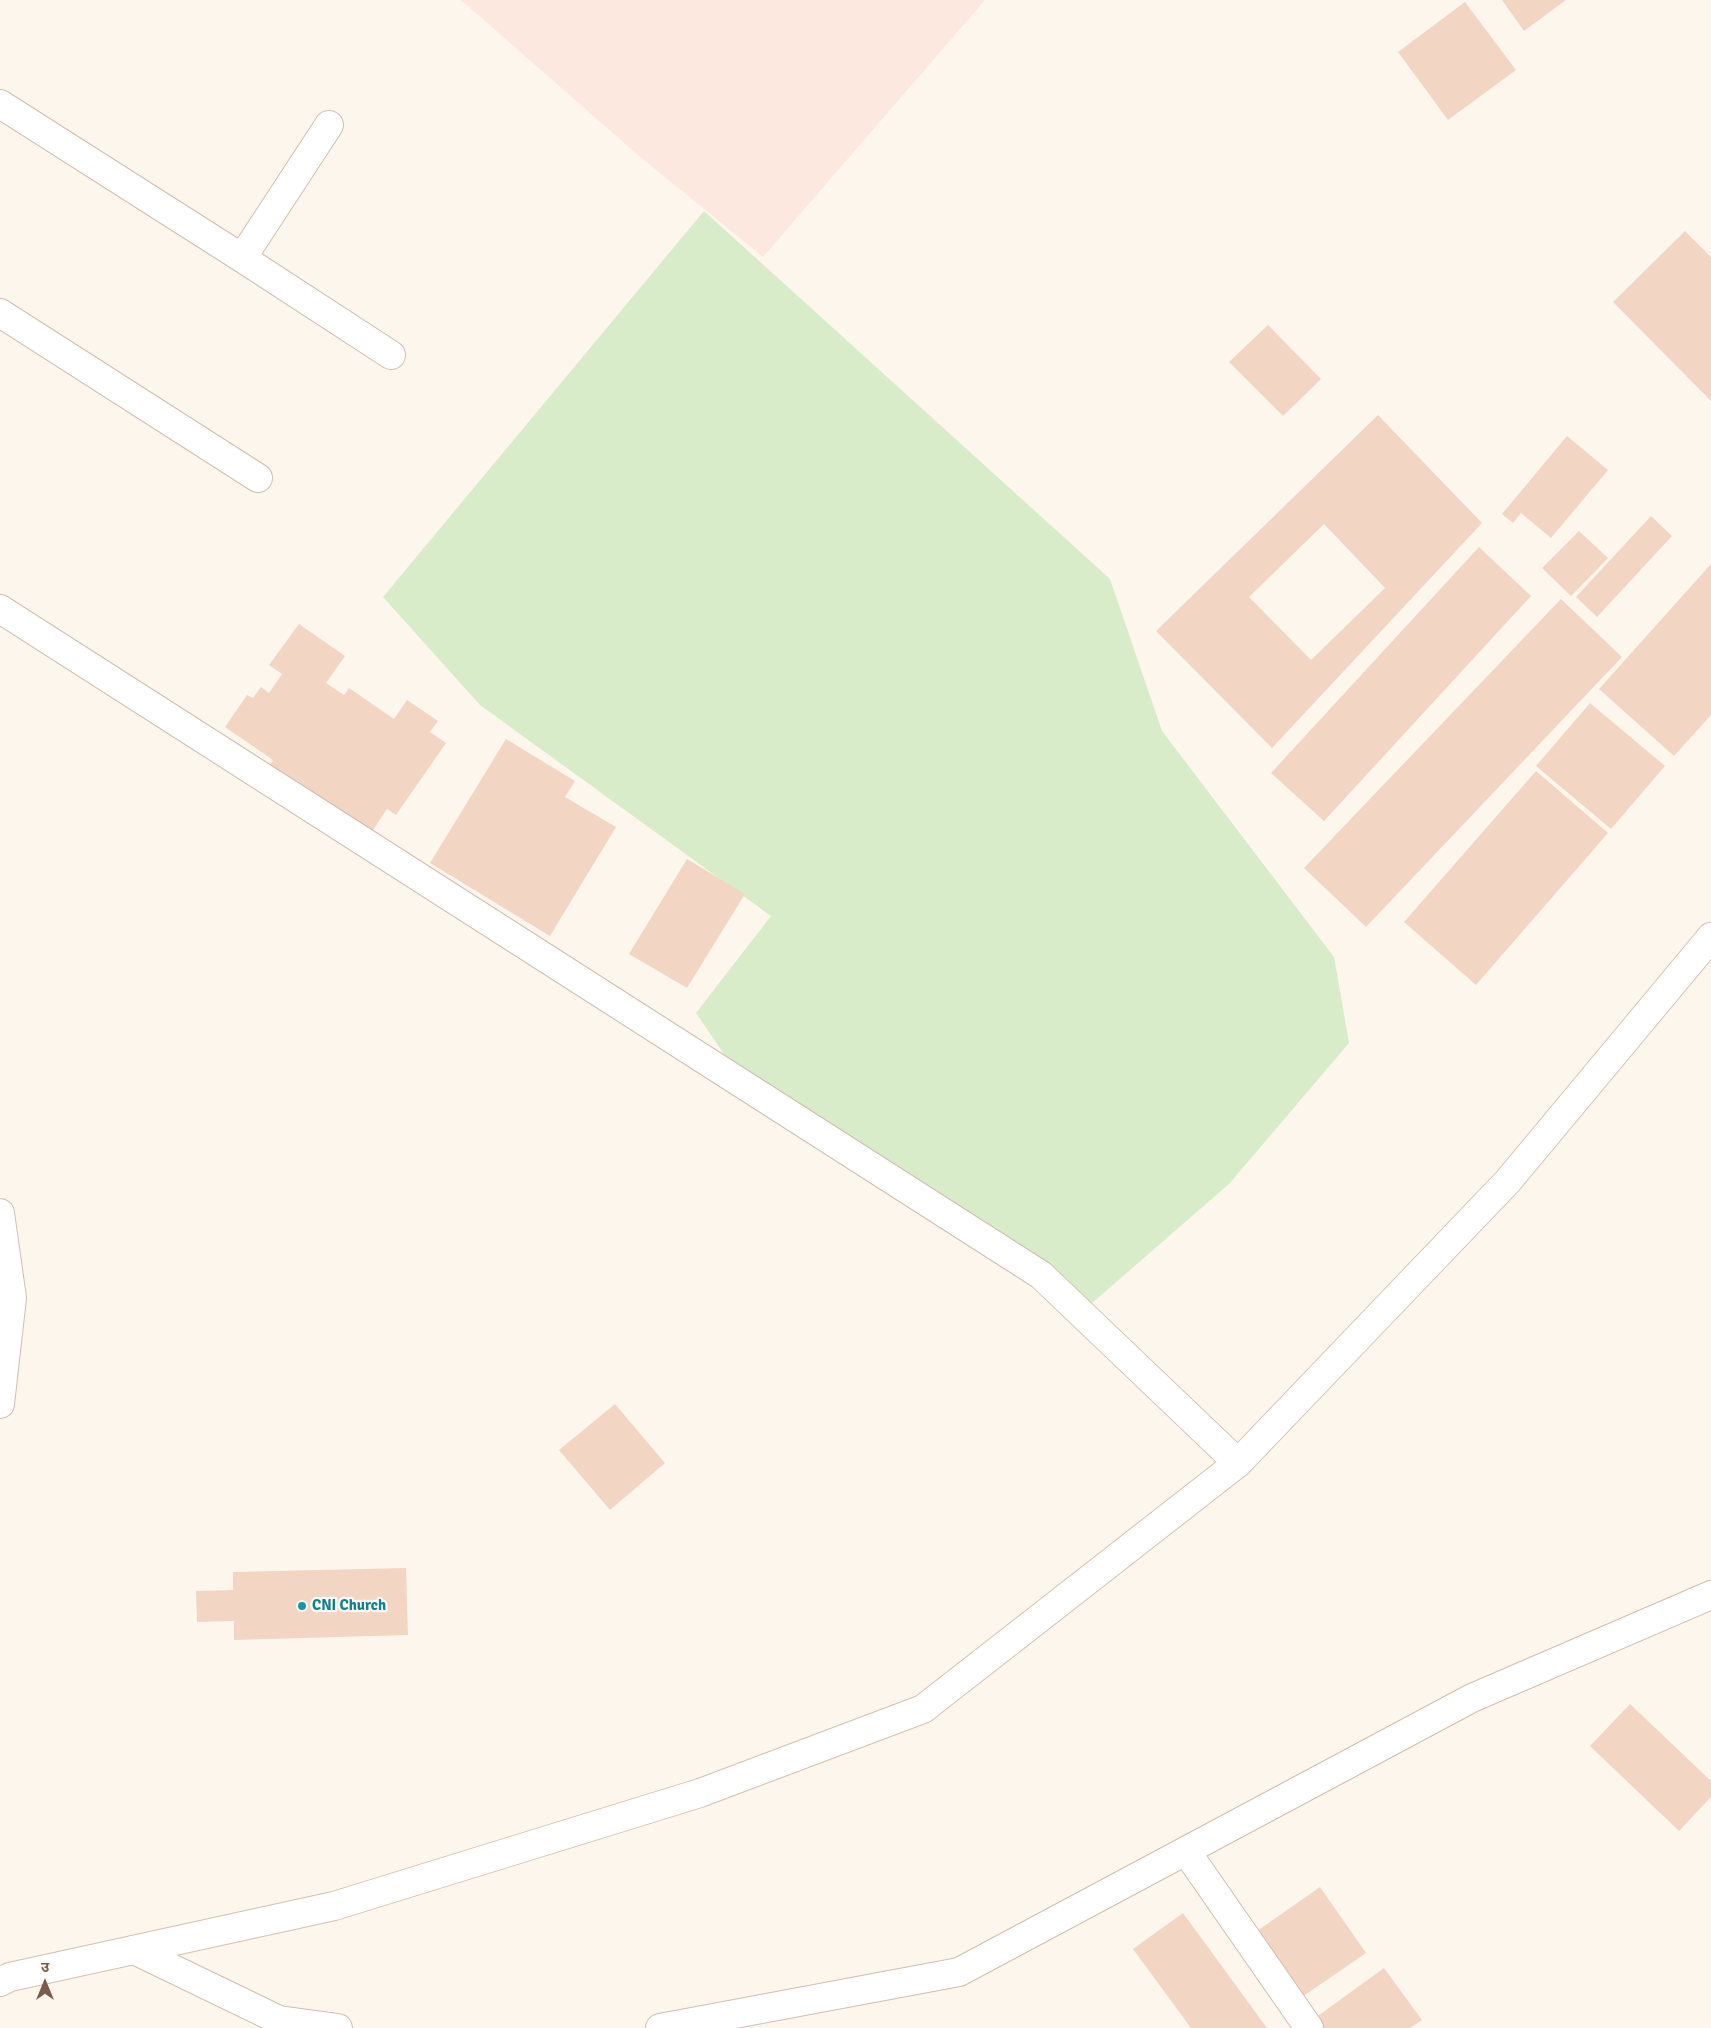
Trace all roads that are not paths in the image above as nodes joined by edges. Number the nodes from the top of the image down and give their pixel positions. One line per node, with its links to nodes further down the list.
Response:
1 (0, 104): 3 (street)
2 (329, 125): 3 (street)
3 (242, 258): 5 (street)
4 (0, 312): 6 (street)
5 (391, 355)
6 (258, 478)
7 (0, 609): 11 (street)
8 (1711, 937): 11 (street)
9 (0, 1213): 10 (street)
10 (0, 1404)
11 (1238, 1463): 14 (street)
12 (1711, 1595): 13 (street)
13 (1186, 1851): 16 (street); 19 (street)
14 (134, 1950): 15 (street); 17 (street)
15 (0, 1982)
16 (691, 2025): 18 (street)
17 (338, 2028)
18 (660, 2028)
19 (1309, 2028)

